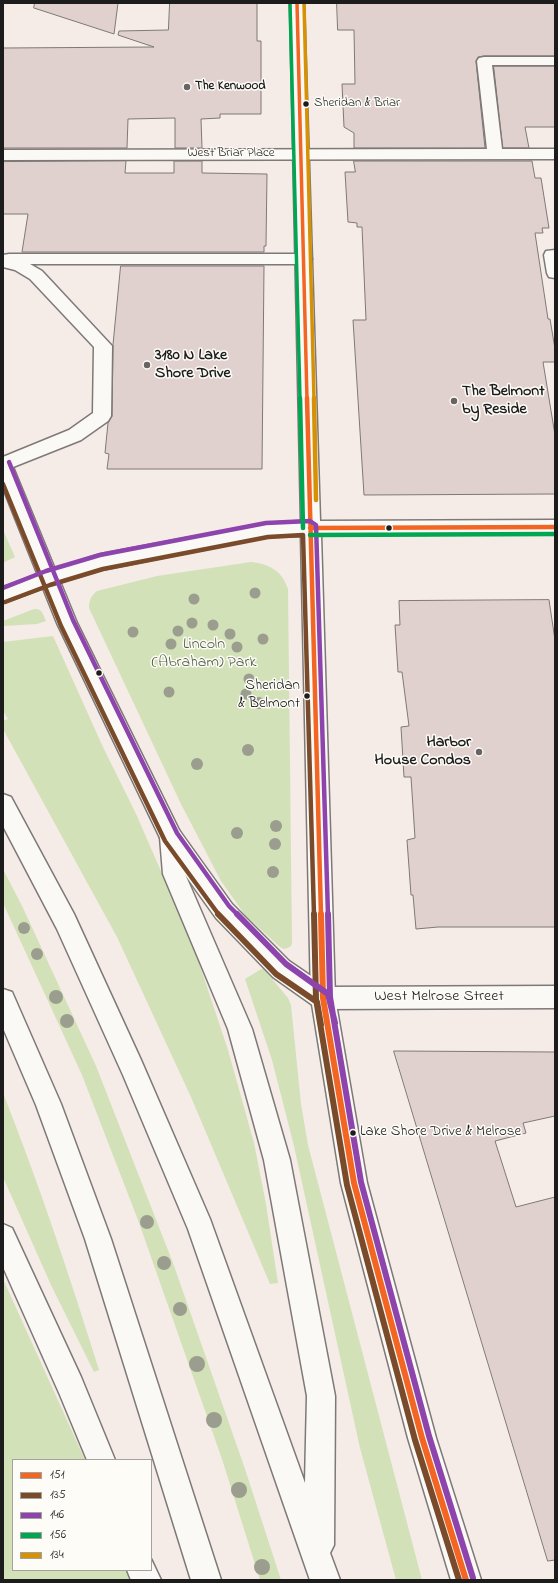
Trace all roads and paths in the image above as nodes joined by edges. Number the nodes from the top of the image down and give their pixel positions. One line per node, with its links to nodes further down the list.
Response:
1 (297, 3): 3 (main road)
2 (555, 61): 4 (main road)
3 (301, 154): 4 (main road, West Briar Place); 6 (main road, West Briar Place); 8 (main road)
4 (495, 154): 5 (main road, West Briar Place)
5 (555, 154)
6 (3, 155)
7 (555, 255): 10 (main road)
8 (304, 259): 9 (main road); 13 (main road)
9 (3, 260): 11 (main road)
10 (555, 273)
11 (3, 465): 14 (main road)
12 (555, 526): 13 (main road)
13 (310, 528): 14 (main road); 19 (main road)
14 (48, 578): 15 (main road); 17 (main road)
15 (3, 596)
16 (3, 804): 23 (main road)
17 (171, 837): 19 (main road); 23 (main road)
18 (555, 997): 19 (main road, West Melrose Street)
19 (323, 998): 25 (main road)
20 (3, 1000): 24 (main road)
21 (3, 1237): 22 (main road)
22 (101, 1459)
23 (322, 1570)
24 (206, 1580)
25 (466, 1580)

